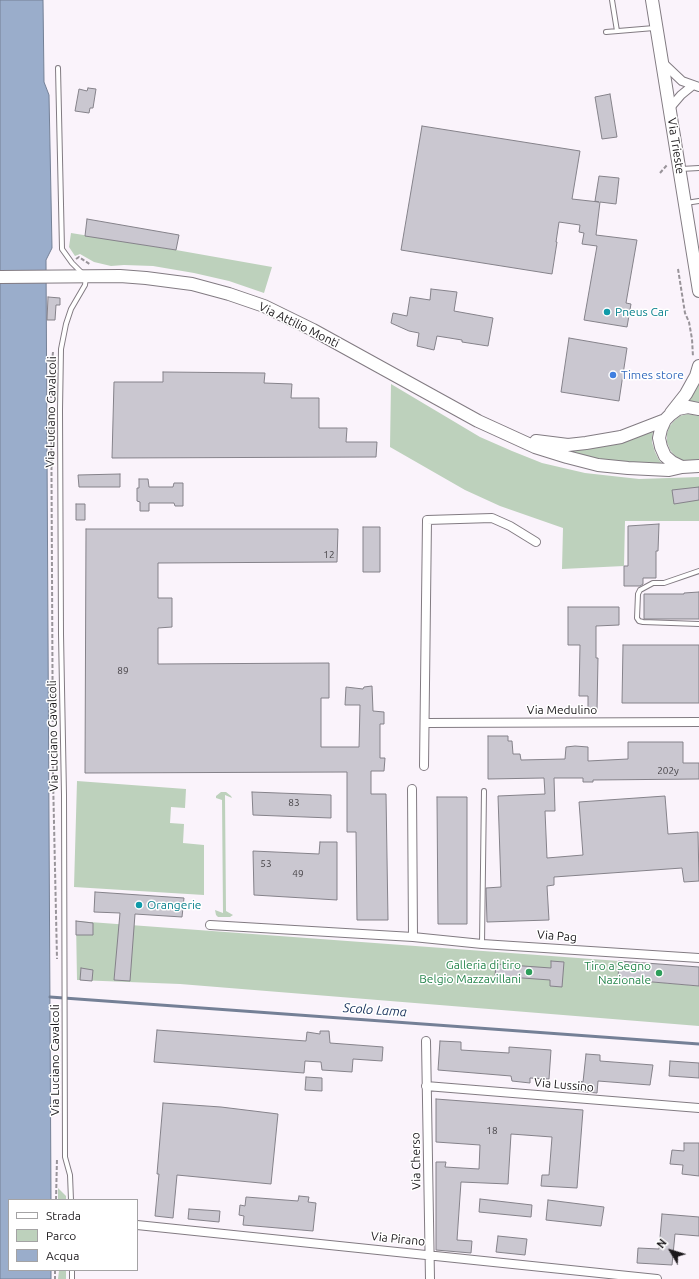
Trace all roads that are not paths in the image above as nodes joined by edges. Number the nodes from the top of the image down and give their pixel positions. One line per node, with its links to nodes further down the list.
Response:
1 (612, 0): 4 (lane)
2 (652, 0): 3 (main road, Via Trieste)
3 (657, 28): 4 (lane); 6 (main road, Via Trieste)
4 (617, 31): 5 (lane)
5 (606, 32)
6 (662, 62): 8 (street); 9 (main road, Via Trieste)
7 (58, 68): 16 (lane)
8 (696, 86): 9 (street)
9 (670, 109): 10 (main road, Via Trieste)
10 (674, 166): 11 (lane); 13 (main road, Via Trieste)
11 (699, 168)
12 (699, 201): 13 (lane)
13 (685, 204): 14 (main road, Via Trieste)
14 (697, 269): 17 (main road, Via Trieste)
15 (0, 277): 16 (main road, Via Attilio Monti)
16 (86, 277): 21 (main road, Via Attilio Monti); 39 (lane, Via Luciano Cavalcoli)
17 (699, 291)
18 (696, 363): 20 (main road)
19 (699, 409): 20 (main road, Via Attilio Monti)
20 (667, 417): 21 (main road, Via Attilio Monti); 22 (main road)
21 (510, 436): 22 (main road, Via Attilio Monti)
22 (682, 467): 23 (main road, Via Attilio Monti)
23 (698, 467)
24 (536, 542): 27 (street)
25 (699, 571): 26 (lane)
26 (699, 624)
27 (426, 722): 28 (street, Via Medulino); 29 (street)
28 (699, 722)
29 (424, 766)
30 (412, 788): 33 (street)
31 (484, 791): 34 (lane)
32 (210, 925): 33 (street, Via Pag)
33 (413, 937): 34 (street, Via Pag)
34 (482, 944): 35 (street, Via Pag)
35 (699, 958)
36 (426, 1041): 37 (street, Via Cherso)
37 (426, 1086): 38 (street, Via Lussino); 41 (street, Via Cherso)
38 (699, 1108)
39 (71, 1199)
40 (138, 1225): 41 (street, Via Pirano)
41 (431, 1254): 42 (street, Via Cherso); 43 (street, Via Pirano)
42 (430, 1279)
43 (657, 1279)

